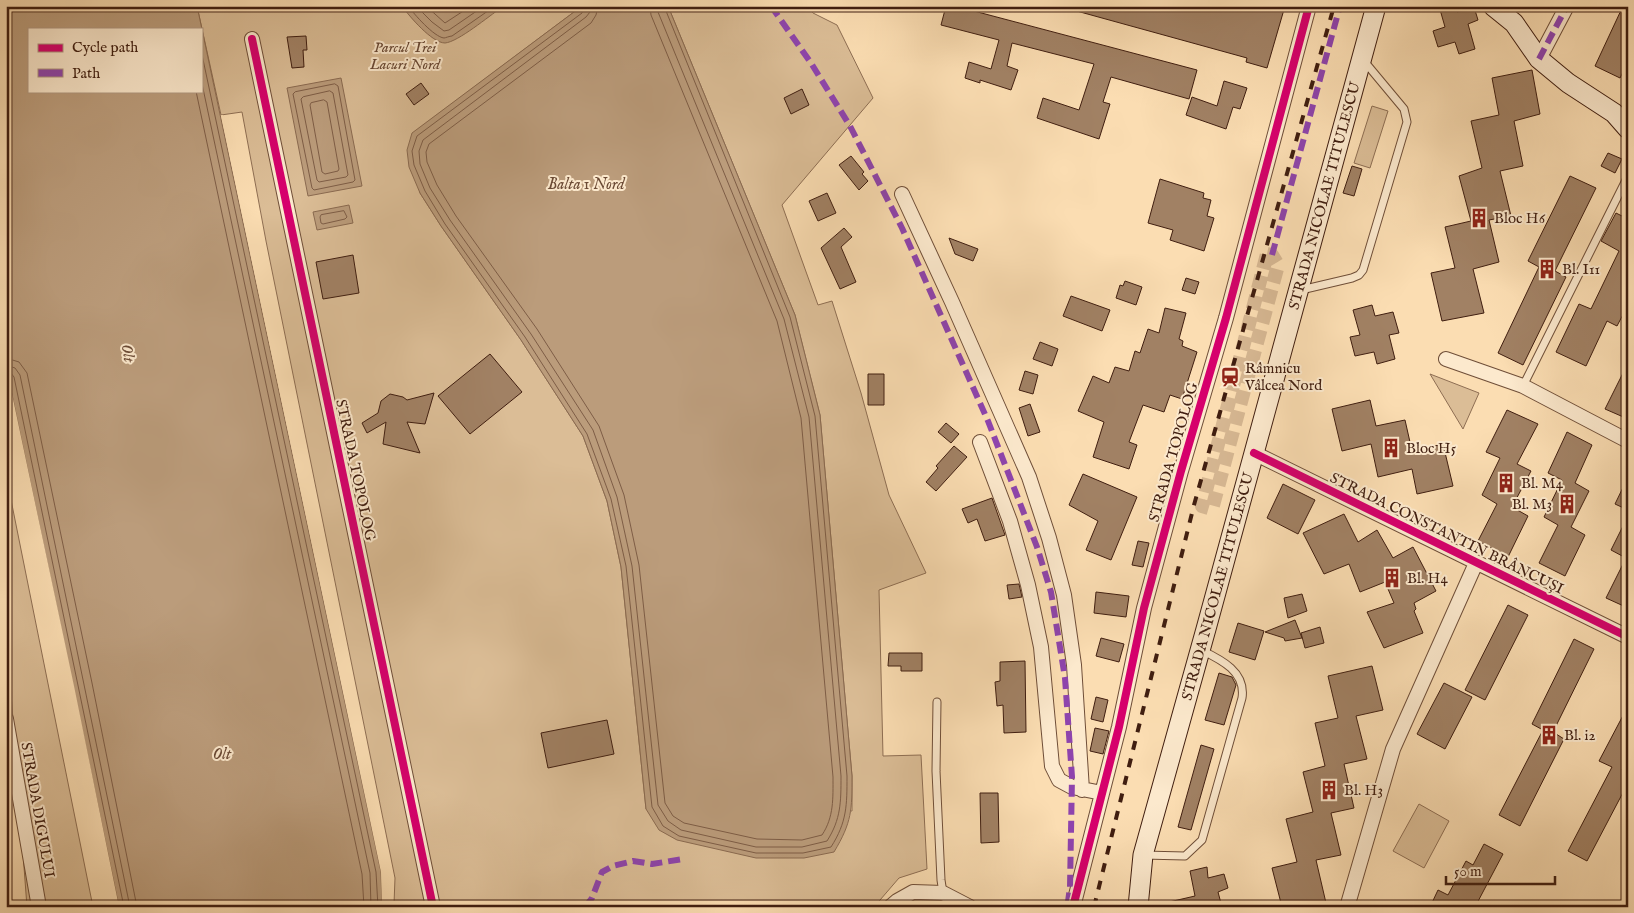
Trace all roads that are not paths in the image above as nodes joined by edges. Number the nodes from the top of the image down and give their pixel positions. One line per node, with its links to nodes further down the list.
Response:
1 (1309, 6): 23 (street, STRADA TOPOLOG)
2 (1376, 6): 6 (main road, STRADA NICOLAE TITULESCU)
3 (1494, 6): 7 (main road)
4 (1567, 6): 7 (street)
5 (252, 39): 27 (street, STRADA TOPOLOG)
6 (1362, 59): 11 (main road, STRADA NICOLAE TITULESCU); 11 (lane)
7 (1539, 59): 8 (main road)
8 (1628, 129)
9 (1628, 176): 13 (lane)
10 (902, 194): 22 (street)
11 (1299, 290): 16 (main road, STRADA NICOLAE TITULESCU)
12 (1446, 359): 13 (street)
13 (1523, 386): 14 (street)
14 (1628, 441)
15 (980, 442): 22 (street)
16 (1254, 453): 17 (street, STRADA CONSTANTIN BRÂNCUȘI); 19 (main road, STRADA NICOLAE TITULESCU)
17 (1476, 563): 18 (street, STRADA CONSTANTIN BRÂNCUȘI); 32 (street, STRADA CONSTANTIN BRÂNCUȘI)
18 (1628, 637)
19 (1200, 650): 24 (main road, STRADA NICOLAE TITULESCU); 24 (lane)
20 (937, 702): 25 (lane)
21 (6, 719): 26 (street, STRADA DIGULUI)
22 (1082, 790): 23 (street)
23 (1102, 793): 30 (street, STRADA TOPOLOG)
24 (1143, 856): 31 (main road, STRADA NICOLAE TITULESCU)
25 (943, 893): 28 (street); 29 (street)
26 (39, 907)
27 (433, 907)
28 (890, 907)
29 (970, 907)
30 (1073, 907)
31 (1138, 907)
32 (1348, 907)

